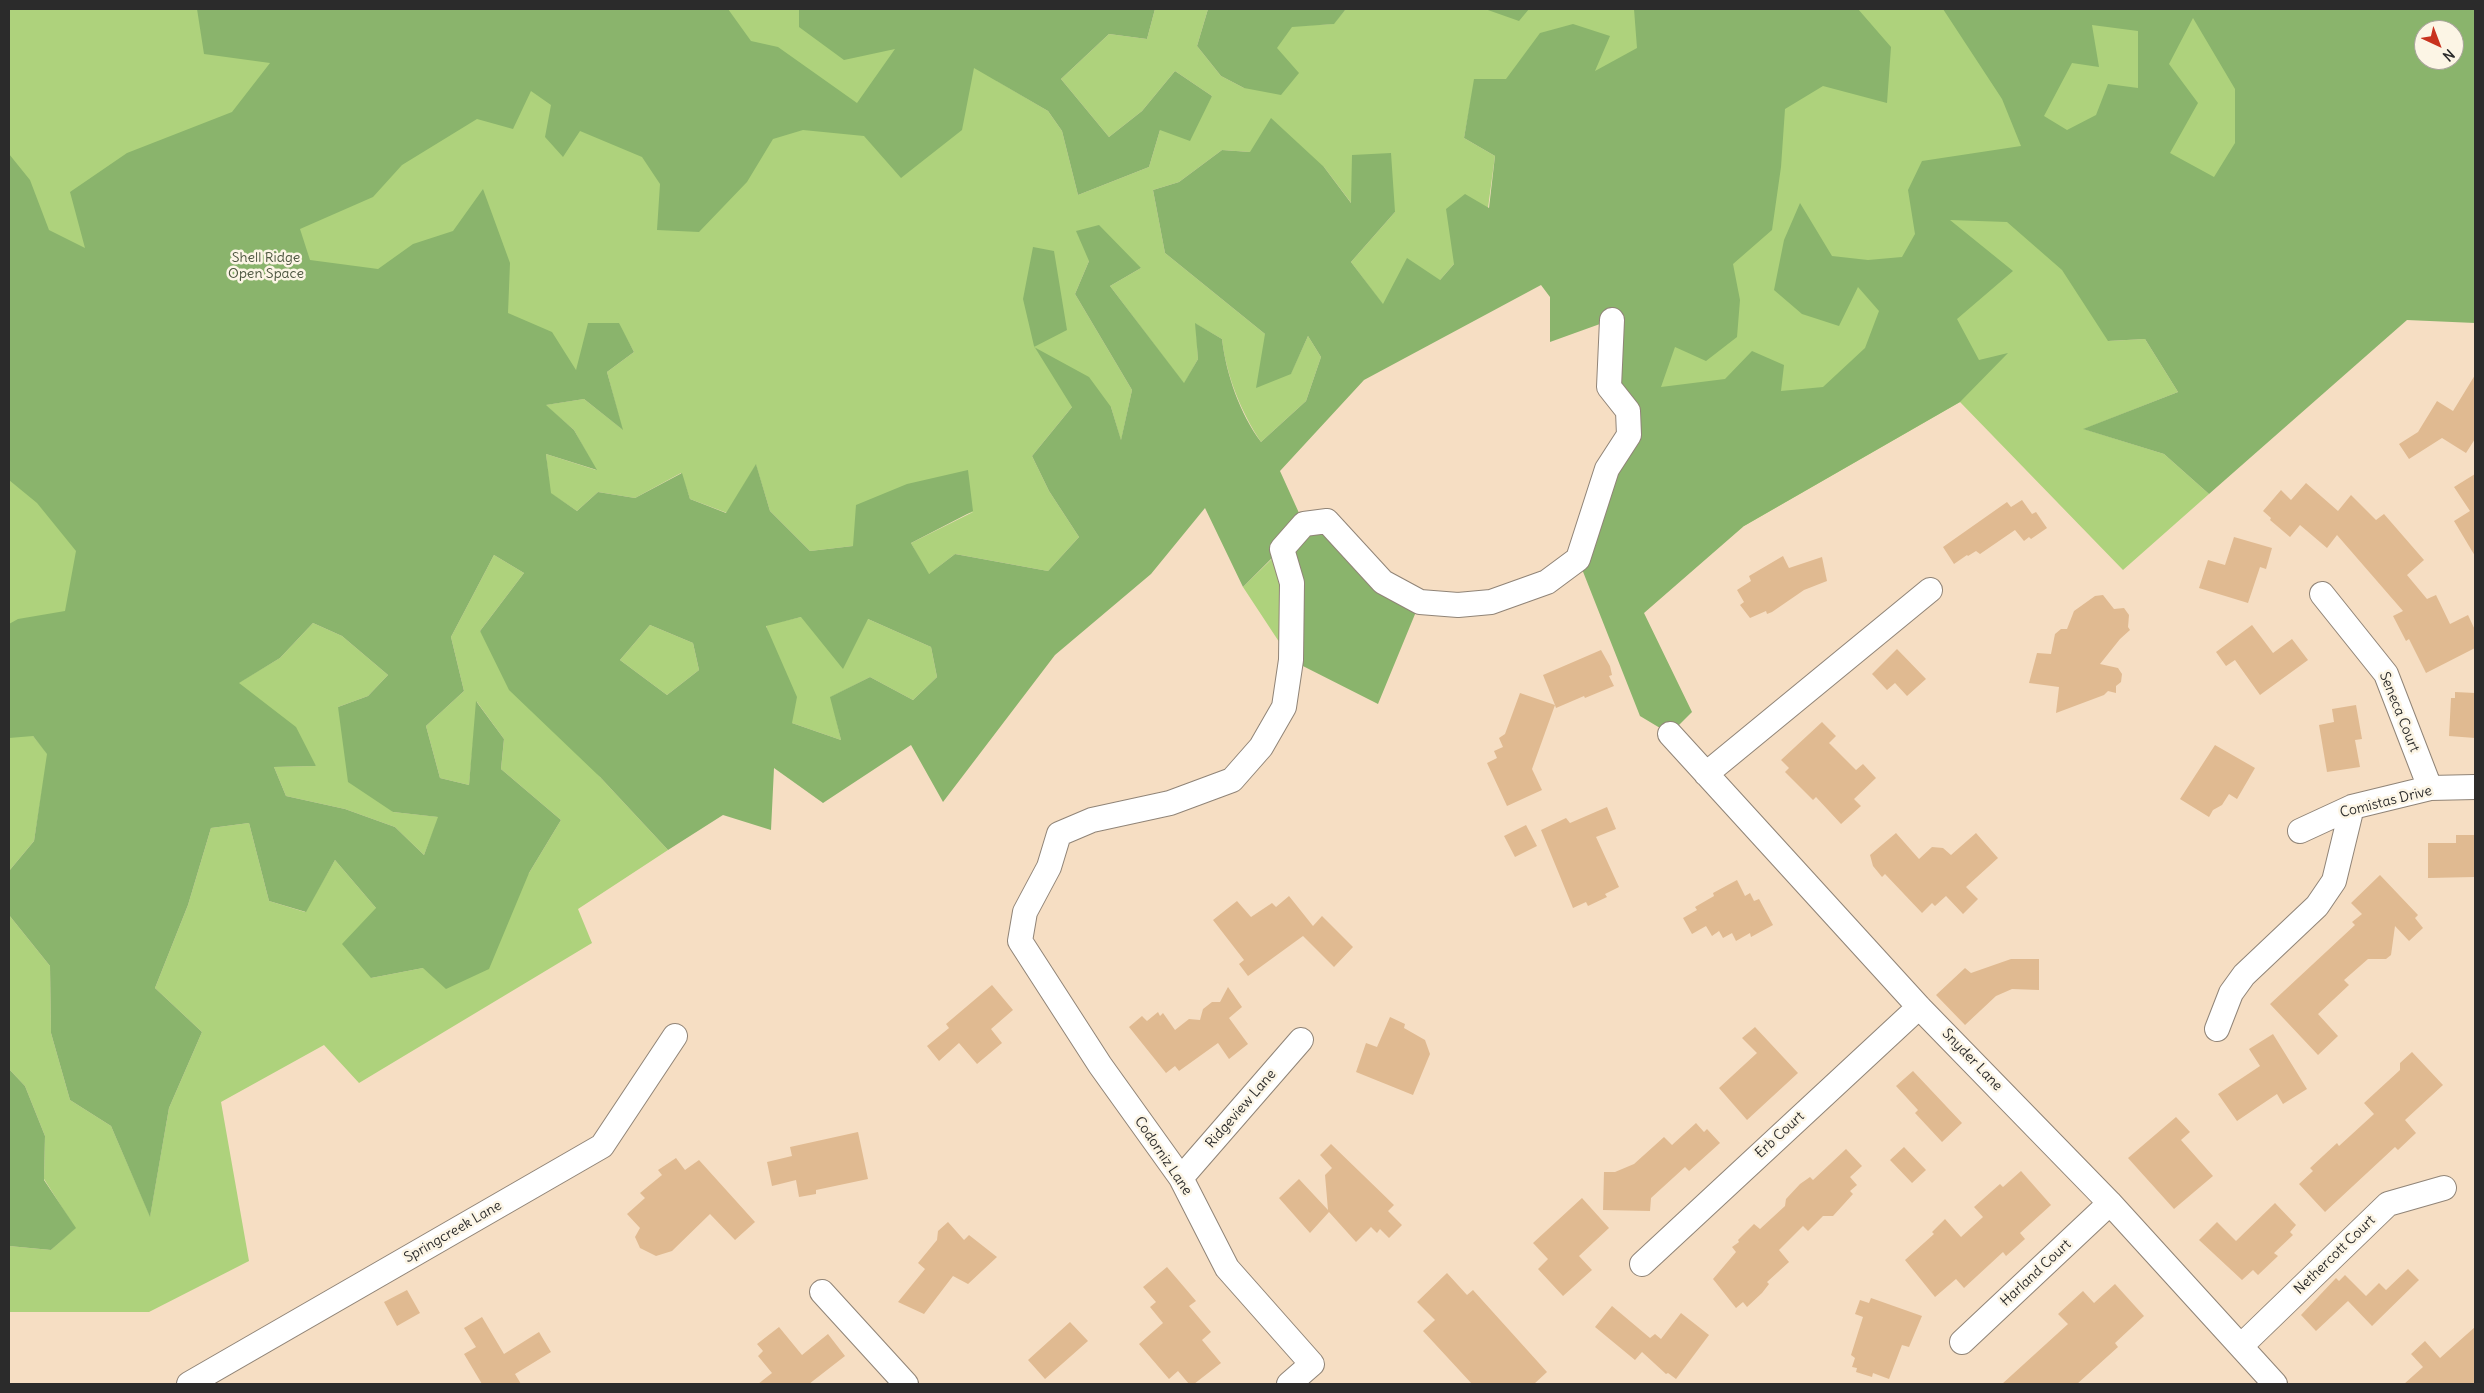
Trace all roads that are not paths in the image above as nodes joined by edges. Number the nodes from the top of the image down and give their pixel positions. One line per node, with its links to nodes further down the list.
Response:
1 (1612, 320): 14 (street, Codorniz Lane)
2 (1930, 590): 5 (street)
3 (2322, 594): 7 (street, Seneca Court)
4 (1670, 734): 5 (street, Snyder Lane)
5 (1706, 774): 10 (street, Snyder Lane)
6 (2475, 787): 7 (street, Comistas Drive)
7 (2430, 788): 8 (street, Comistas Drive)
8 (2352, 808): 9 (street, Comistas Drive); 11 (street)
9 (2300, 831)
10 (1919, 1006): 16 (street, Snyder Lane); 17 (street, Erb Court)
11 (2217, 1029)
12 (675, 1036): 21 (street, Springcreek Lane)
13 (1300, 1040): 14 (street, Ridgeview Lane)
14 (1181, 1178): 23 (street, Codorniz Lane)
15 (2444, 1188): 20 (street, Nethercott Court)
16 (2110, 1203): 19 (street, Harland Court); 20 (street, Snyder Lane)
17 (1642, 1264)
18 (822, 1292): 22 (street)
19 (1962, 1342)
20 (2241, 1346): 24 (street, Snyder Lane)
21 (189, 1384)
22 (906, 1384)
23 (1289, 1384)
24 (2276, 1384)

